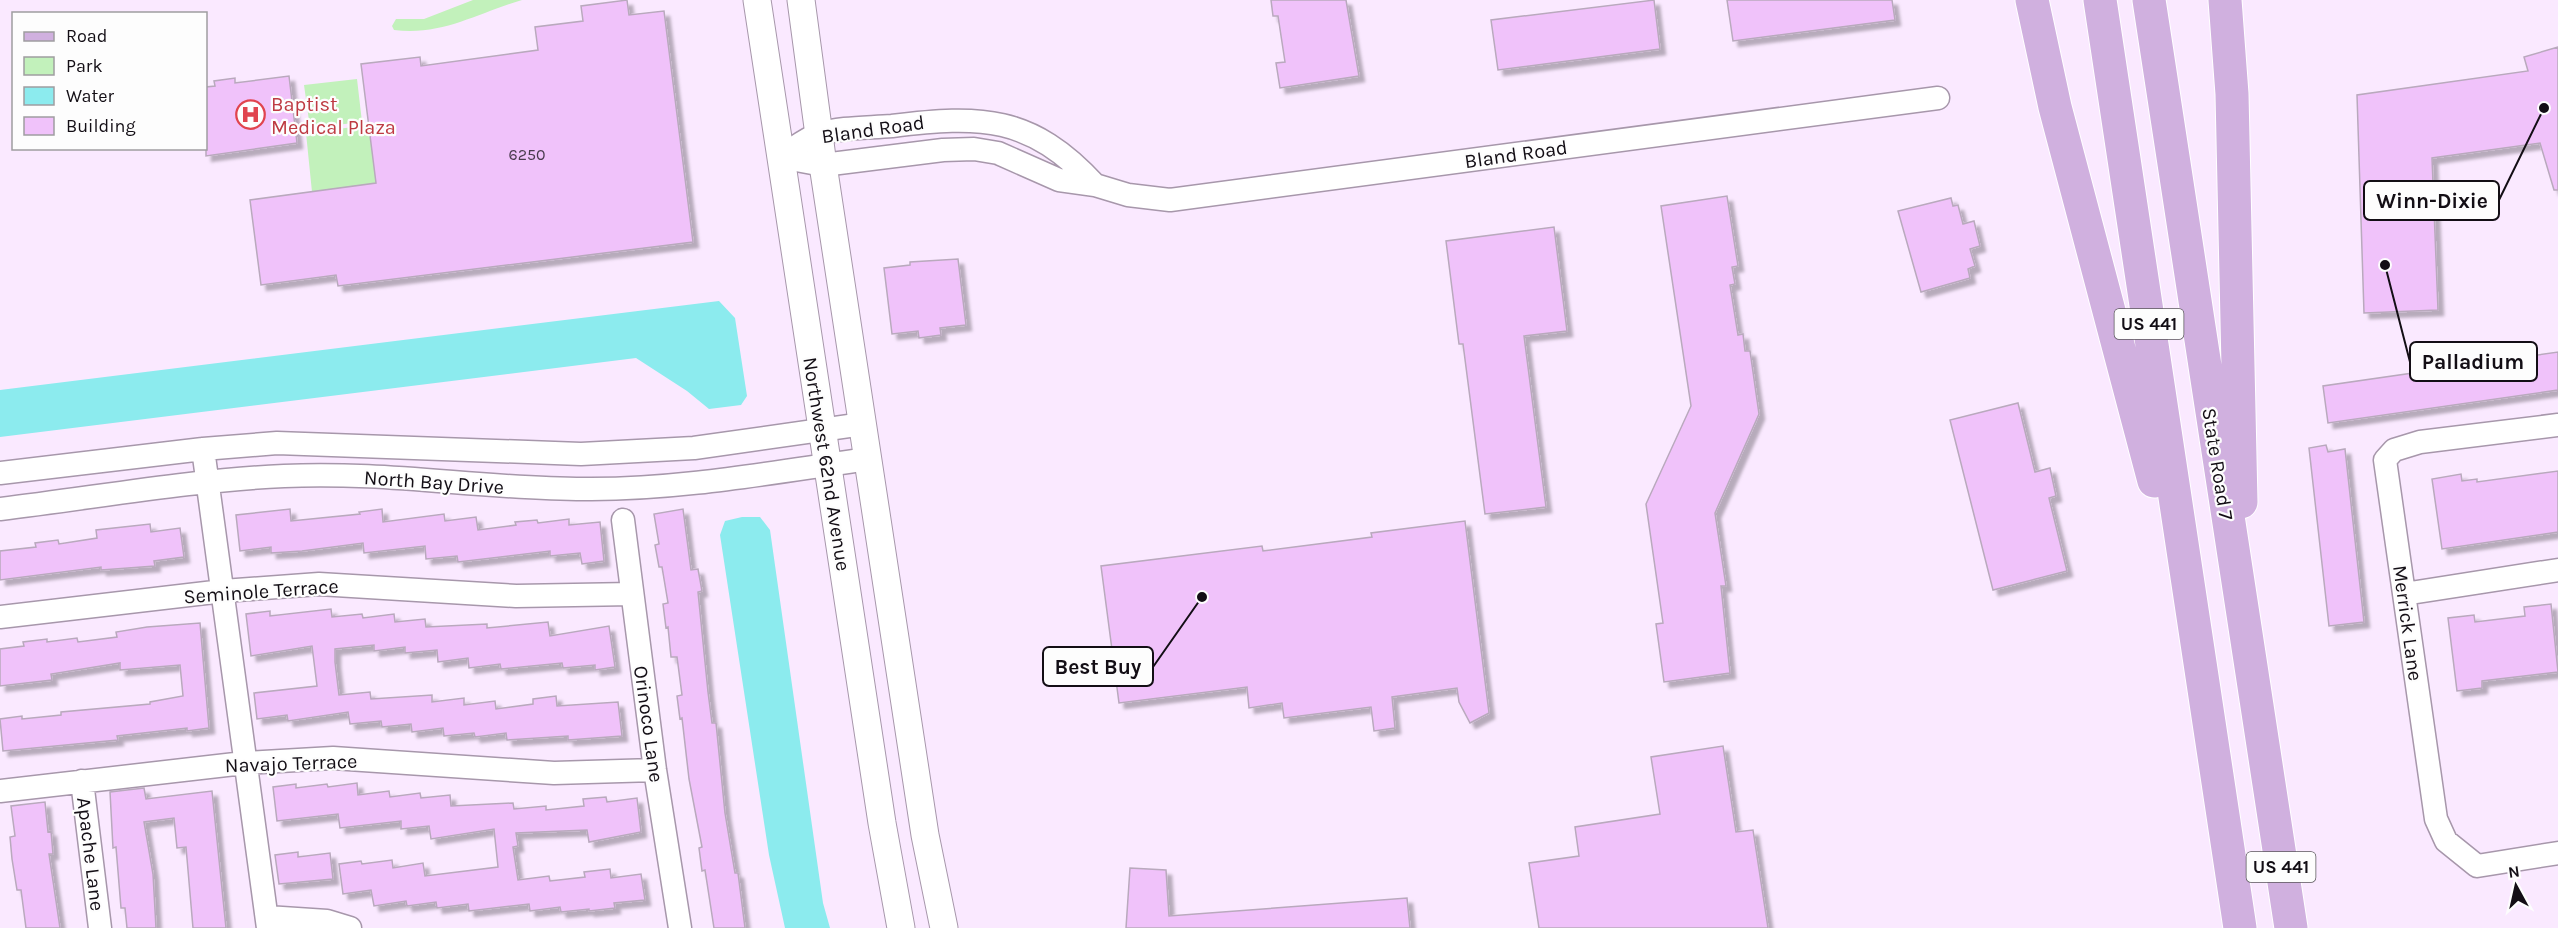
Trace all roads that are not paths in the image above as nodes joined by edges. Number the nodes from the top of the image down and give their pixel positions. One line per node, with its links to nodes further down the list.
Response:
1 (758, 0): 9 (street, Northwest 62nd Avenue)
2 (801, 0): 8 (street, Northwest 62nd Avenue)
3 (2032, 0): 30 (main road)
4 (2100, 0): 30 (main road, US 441)
5 (2149, 0): 29 (main road, State Road 7 / US 441)
6 (2225, 0): 29 (main road)
7 (1938, 98): 11 (street, Bland Road)
8 (819, 134): 9 (street, Bland Road); 10 (street, Northwest 62nd Avenue); 11 (street, Bland Road)
9 (780, 157): 10 (street, Bland Road); 14 (street, Northwest 62nd Avenue)
10 (823, 165): 11 (street, Bland Road); 12 (street, Northwest 62nd Avenue)
11 (1095, 185)
12 (863, 424): 14 (street, North Bay Drive); 17 (street, Northwest 62nd Avenue)
13 (2558, 425): 27 (street, Merrick Lane)
14 (822, 429): 16 (street, North Bay Drive); 18 (street, Northwest 62nd Avenue)
15 (203, 449): 16 (street, North Bay Drive); 19 (street, North Bay Drive); 20 (street)
16 (547, 454): 21 (street)
17 (868, 459): 18 (street, North Bay Drive); 41 (street, Northwest 62nd Avenue)
18 (827, 464): 21 (street, North Bay Drive); 40 (street, Northwest 62nd Avenue)
19 (0, 473)
20 (209, 484): 21 (street, North Bay Drive); 22 (street, North Bay Drive); 25 (street)
21 (549, 488)
22 (0, 509)
23 (623, 520): 26 (street, Orinoco Lane)
24 (2558, 570): 27 (street)
25 (223, 591): 26 (street, Seminole Terrace); 28 (street, Seminole Terrace); 31 (street)
26 (632, 594): 32 (street, Orinoco Lane)
27 (2404, 594): 35 (street, Merrick Lane)
28 (0, 617)
29 (2243, 627): 43 (main road, State Road 7 / US 441)
30 (2197, 648): 42 (main road, US 441)
31 (244, 763): 32 (street, Navajo Terrace); 33 (street, Navajo Terrace); 36 (street)
32 (655, 770): 39 (street, Orinoco Lane)
33 (82, 781): 34 (street, Navajo Terrace); 37 (street, Apache Lane)
34 (0, 791)
35 (2558, 854)
36 (268, 922): 38 (street)
37 (100, 928)
38 (351, 928)
39 (680, 928)
40 (901, 928)
41 (944, 928)
42 (2240, 928)
43 (2291, 928)

